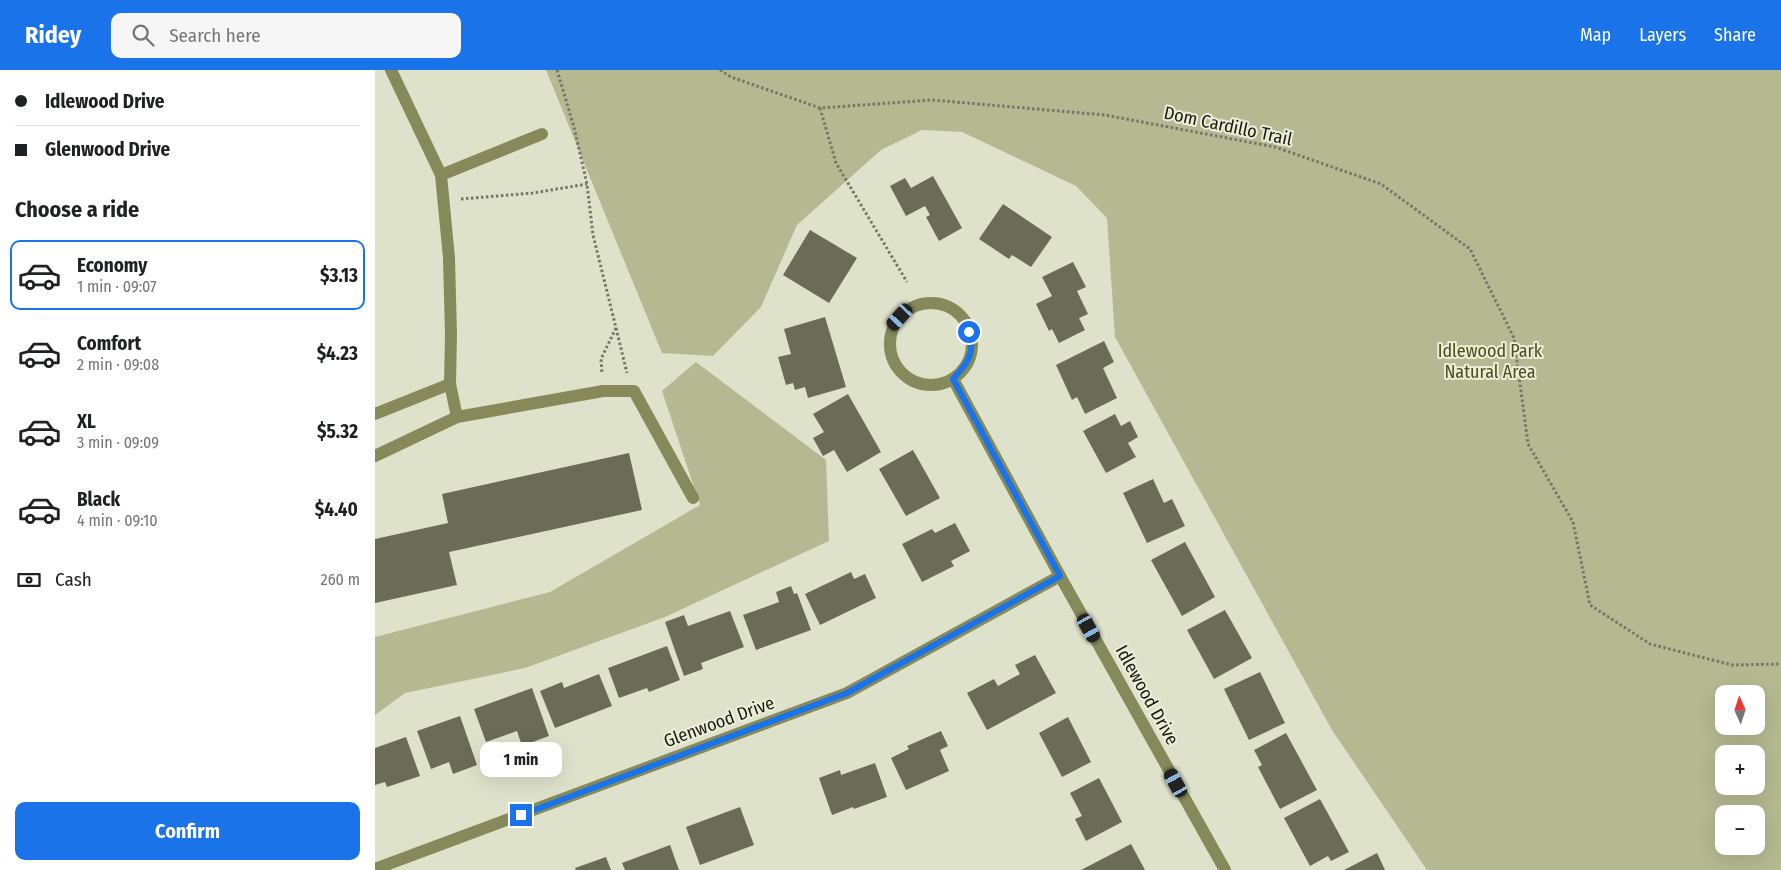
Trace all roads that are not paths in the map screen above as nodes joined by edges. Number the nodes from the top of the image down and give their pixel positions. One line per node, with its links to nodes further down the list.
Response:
1 (391, 70): 3 (street)
2 (542, 134): 3 (street)
3 (441, 175): 5 (street)
4 (953, 379): 4 (street); 10 (street, Idlewood Drive)
5 (450, 384): 6 (street); 7 (street)
6 (375, 414)
7 (457, 417): 8 (street); 9 (street)
8 (375, 456)
9 (693, 498)
10 (1060, 576): 11 (street, Glenwood Drive); 12 (street, Idlewood Drive)
11 (375, 869)
12 (1225, 870)

